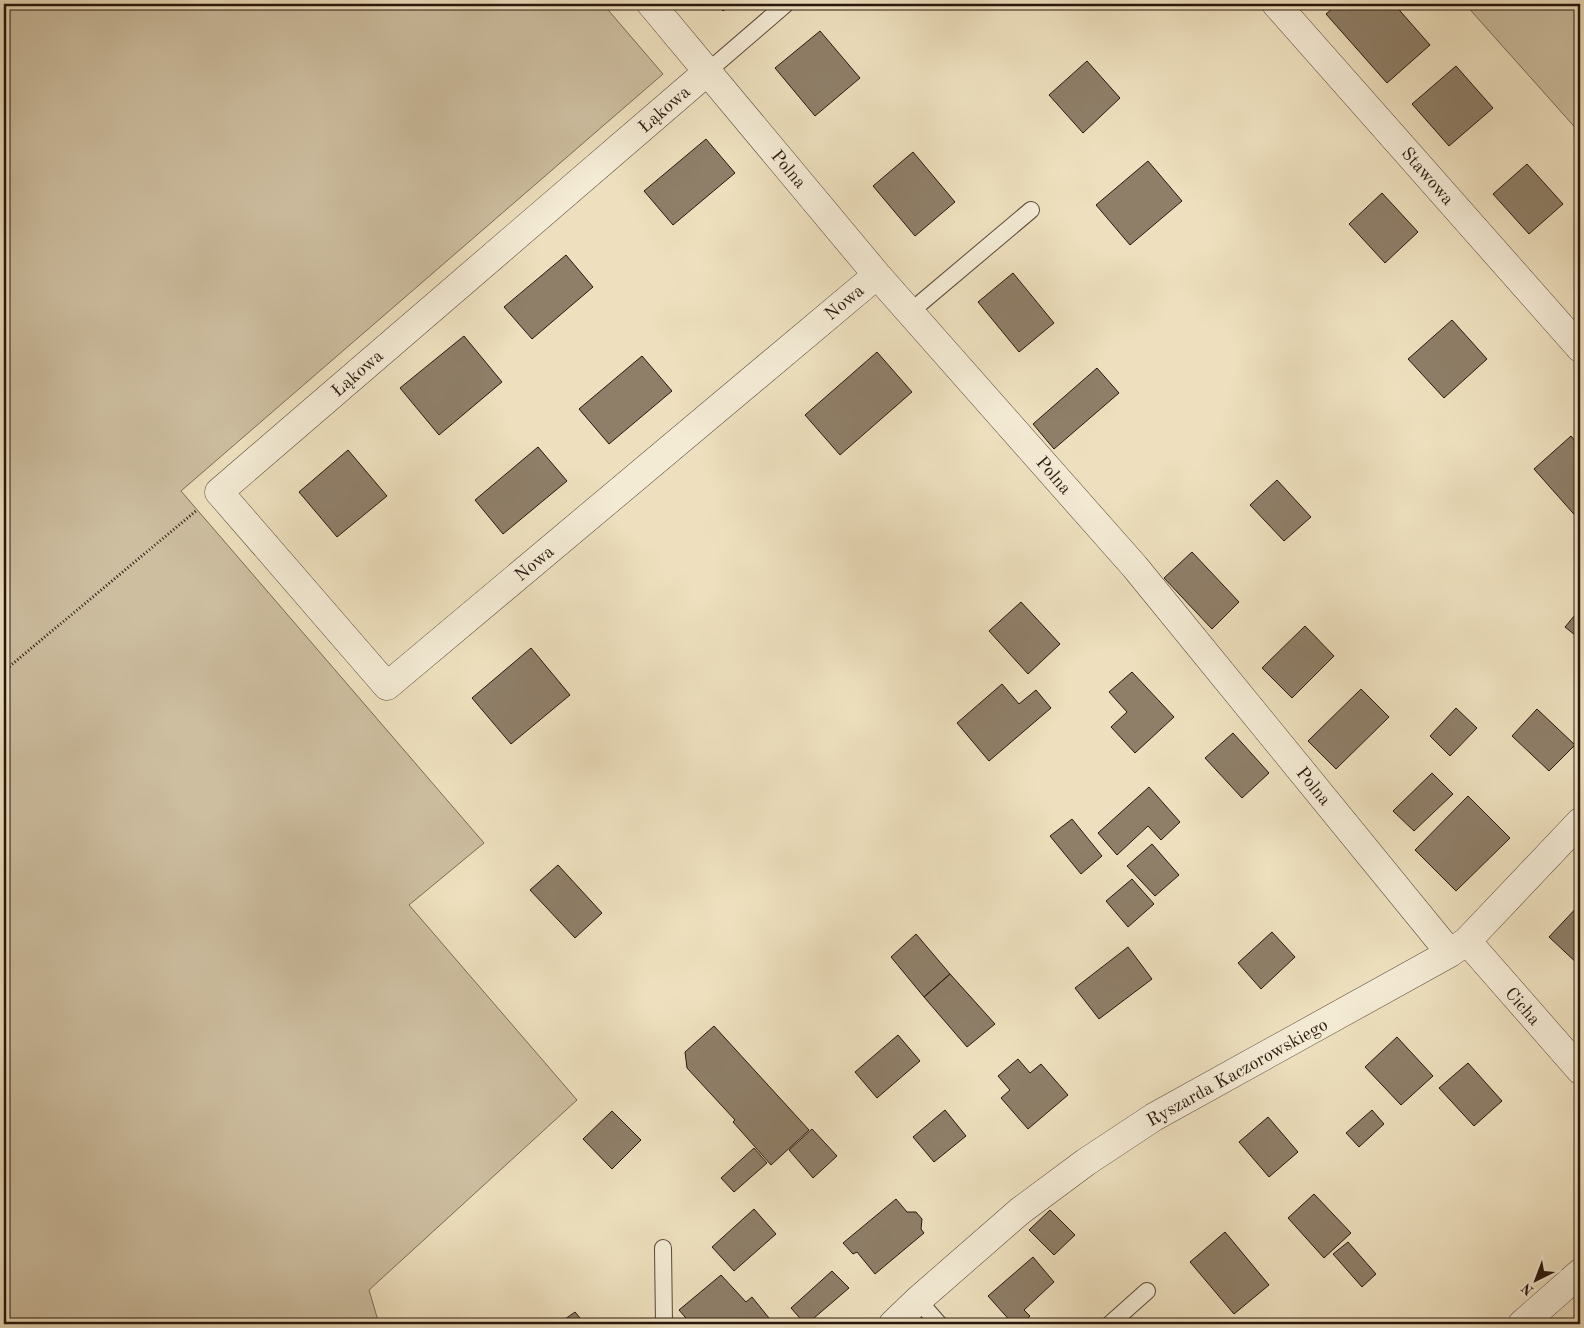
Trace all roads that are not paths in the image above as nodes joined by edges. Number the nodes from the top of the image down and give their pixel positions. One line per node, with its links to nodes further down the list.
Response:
1 (651, 4): 4 (street, Polna)
2 (786, 4): 4 (lane)
3 (1276, 4): 8 (street, Stawowa)
4 (707, 72): 6 (street, Polna); 9 (street, Łąkowa)
5 (1031, 210): 7 (lane)
6 (877, 275): 7 (street, Polna); 9 (street, Nowa)
7 (910, 312): 11 (street, Polna)
8 (1580, 348)
9 (219, 492)
10 (1580, 822): 11 (street, Ryszarda Kaczorowskiego)
11 (1458, 947): 12 (street, Cicha); 16 (street, Ryszarda Kaczorowskiego)
12 (1580, 1070)
13 (663, 1248): 17 (lane)
14 (1580, 1273): 21 (street)
15 (1147, 1291): 20 (lane)
16 (918, 1300): 18 (street, Ryszarda Kaczorowskiego); 19 (lane)
17 (664, 1324)
18 (893, 1324)
19 (939, 1324)
20 (1110, 1324)
21 (1522, 1324)

